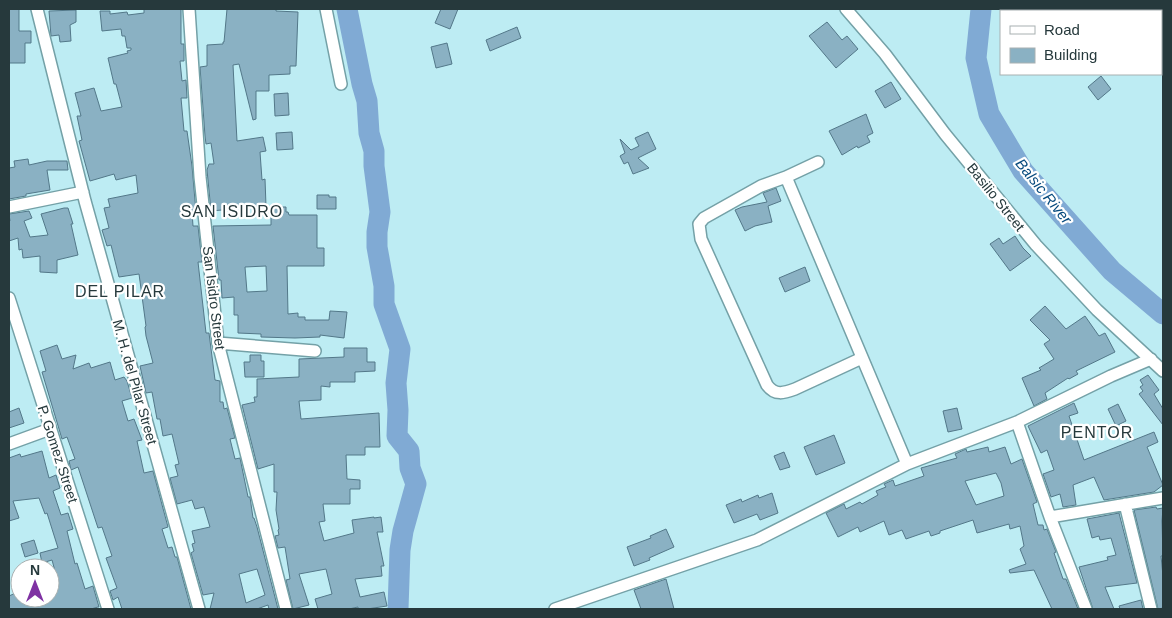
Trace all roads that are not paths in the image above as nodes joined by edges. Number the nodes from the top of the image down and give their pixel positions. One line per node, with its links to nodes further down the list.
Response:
1 (36, 9): 8 (street, M. H. del Pilar Street)
2 (189, 9): 11 (street, San Isidro Street)
3 (326, 9): 5 (street)
4 (846, 9): 14 (street, Basilio Street)
5 (341, 84)
6 (818, 162): 7 (street)
7 (786, 177): 13 (street); 13 (street)
8 (83, 192): 9 (street); 24 (street, M. H. del Pilar Street)
9 (9, 207)
10 (9, 298): 17 (street, P. Gomez Street)
11 (218, 343): 12 (street); 25 (street, San Isidro Street)
12 (315, 351)
13 (862, 358): 19 (street)
14 (1151, 359): 15 (street, Basilio Street); 16 (street)
15 (1163, 370)
16 (1017, 422): 19 (street); 22 (street)
17 (50, 429): 18 (street); 23 (street, P. Gomez Street)
18 (9, 444)
19 (908, 464): 26 (street)
20 (1163, 498): 21 (street)
21 (1124, 504): 22 (street); 28 (street)
22 (1050, 517): 27 (street)
23 (108, 609)
24 (199, 609)
25 (286, 609)
26 (555, 609)
27 (1086, 609)
28 (1150, 609)

